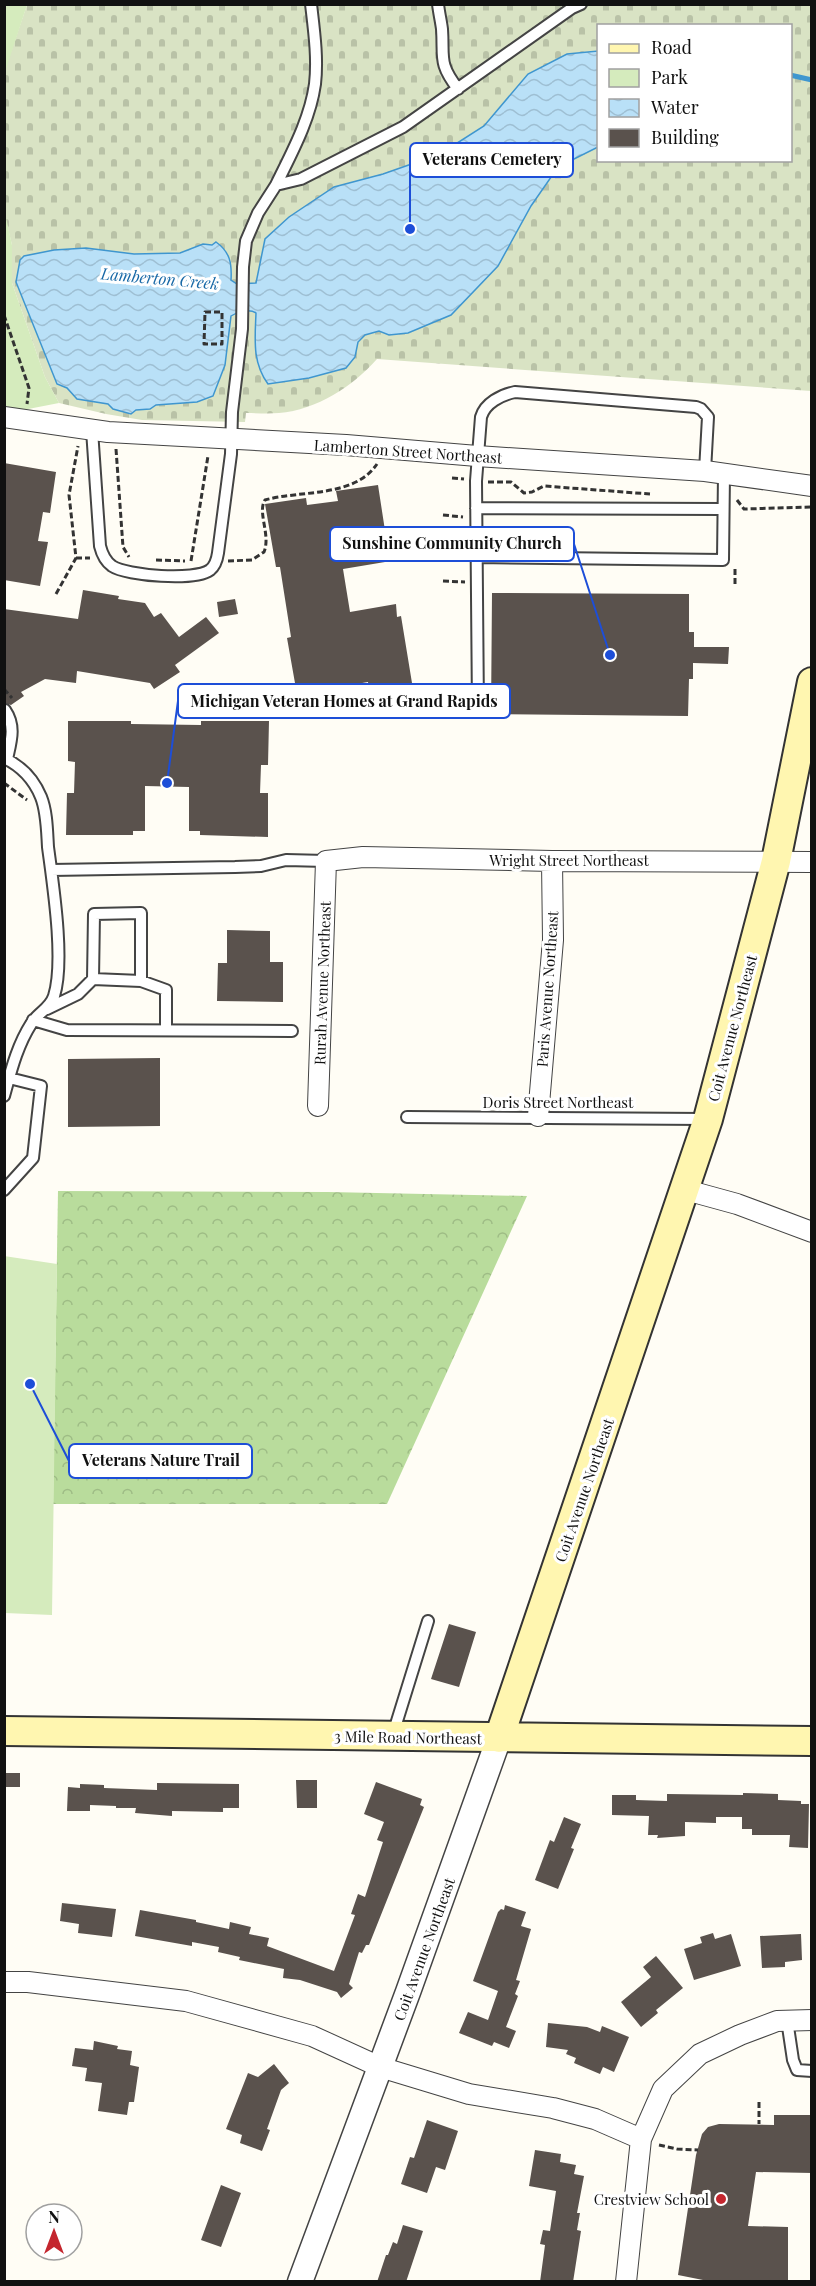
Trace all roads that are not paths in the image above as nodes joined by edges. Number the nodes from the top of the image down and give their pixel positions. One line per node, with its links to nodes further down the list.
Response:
1 (310, 4): 5 (lane)
2 (438, 4): 4 (lane)
3 (581, 4): 4 (lane)
4 (458, 89): 5 (lane)
5 (276, 185): 8 (lane)
6 (4, 417): 7 (street, Lamberton Street Northeast)
7 (85, 437): 8 (street, Lamberton Street Northeast); 8 (lane)
8 (230, 439): 9 (street, Lamberton Street Northeast)
9 (477, 456): 10 (street, Lamberton Street Northeast); 10 (lane); 13 (lane)
10 (714, 473): 11 (street, Lamberton Street Northeast); 12 (lane)
11 (812, 486)
12 (723, 503): 13 (lane); 14 (lane)
13 (476, 512): 14 (lane)
14 (477, 557): 17 (lane)
15 (812, 682): 21 (main road, Coit Avenue Northeast)
16 (5, 710): 18 (lane)
17 (478, 710)
18 (6, 758): 23 (lane)
19 (326, 861): 20 (street, Wright Street Northeast); 23 (lane); 32 (street, Rurah Avenue Northeast)
20 (552, 861): 21 (street, Wright Street Northeast); 33 (street, Paris Avenue Northeast)
21 (776, 861): 22 (street, Wright Street Northeast); 35 (main road, Coit Avenue Northeast)
22 (812, 862)
23 (51, 870): 26 (lane)
24 (93, 980): 25 (lane); 25 (lane); 26 (lane)
25 (141, 981): 28 (lane)
26 (46, 1009): 27 (lane)
27 (33, 1020): 28 (lane); 30 (lane)
28 (166, 1030): 29 (lane)
29 (292, 1031)
30 (9, 1078): 31 (lane); 36 (lane)
31 (4, 1096)
32 (318, 1106)
33 (538, 1116): 34 (lane, Doris Street Northeast); 35 (lane, Doris Street Northeast)
34 (407, 1117)
35 (708, 1119): 37 (main road, Coit Avenue Northeast)
36 (4, 1190)
37 (686, 1190): 38 (street); 42 (main road, Coit Avenue Northeast)
38 (812, 1232)
39 (428, 1621): 41 (lane)
40 (4, 1731): 41 (main road, 3 Mile Road Northeast)
41 (392, 1737): 42 (main road, 3 Mile Road Northeast)
42 (500, 1738): 43 (main road, 3 Mile Road Northeast); 47 (street, Coit Avenue Northeast)
43 (812, 1741)
44 (4, 1982): 47 (street)
45 (787, 2020): 46 (street); 48 (lane); 49 (street)
46 (812, 2020)
47 (380, 2067): 49 (street); 50 (street, Coit Avenue Northeast)
48 (812, 2071)
49 (650, 2142): 51 (street)
50 (300, 2282)
51 (626, 2282)

